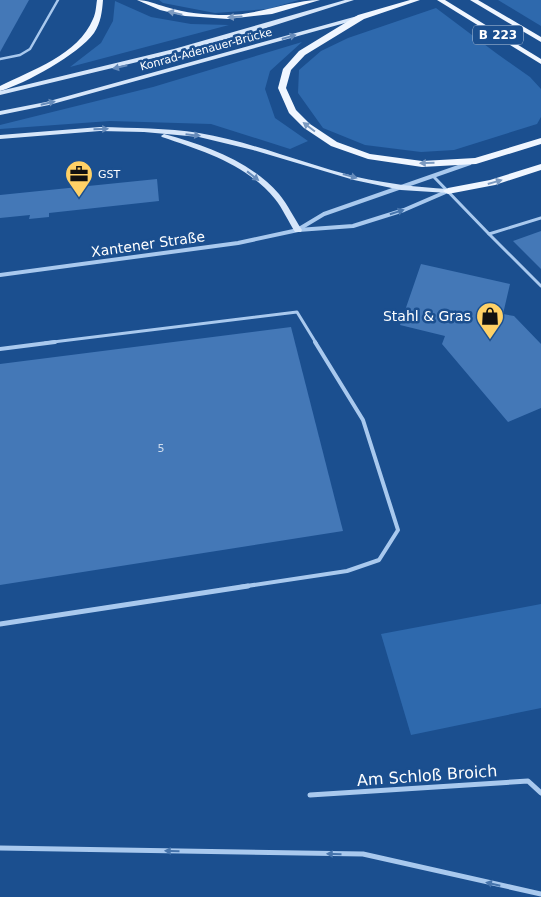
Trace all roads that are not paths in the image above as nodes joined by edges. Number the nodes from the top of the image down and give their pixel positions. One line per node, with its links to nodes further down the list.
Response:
1 (58, 0): 11 (lane)
2 (100, 0): 13 (main road)
3 (140, 0): 4 (main road, one-way to 3)
4 (317, 0)
5 (351, 0): 14 (main road, Konrad-Adenauer-Brücke, one-way to 14)
6 (417, 0): 9 (main road, Konrad-Adenauer-Brücke)
7 (440, 0): 12 (main road, B 223)
8 (473, 0): 10 (main road)
9 (361, 17): 15 (main road, Konrad-Adenauer-Brücke, one-way to 9); 19 (main road, one-way to 9)
10 (541, 40)
11 (0, 59)
12 (541, 62)
13 (0, 89)
14 (0, 94)
15 (0, 113)
16 (144, 130): 17 (main road, one-way to 16); 22 (main road, one-way to 22); 25 (main road, one-way to 25)
17 (0, 137)
18 (541, 141): 19 (main road)
19 (476, 161): 21 (street, Xantener Straße)
20 (541, 166): 23 (main road, one-way to 20)
21 (434, 177): 22 (street, Xantener Straße); 23 (lane)
22 (401, 188): 23 (main road); 25 (street, Xantener Straße)
23 (448, 191): 25 (street, Xantener Straße, one-way to 23); 26 (lane)
24 (541, 218): 26 (lane)
25 (298, 230): 27 (street, Xantener Straße)
26 (489, 234): 28 (lane)
27 (0, 275)
28 (541, 286)
29 (0, 349): 30 (lane)
30 (0, 624)
31 (541, 793): 32 (lane, Am Schloß Broich)
32 (310, 795)
33 (0, 848): 34 (lane, one-way to 33)
34 (541, 894)

